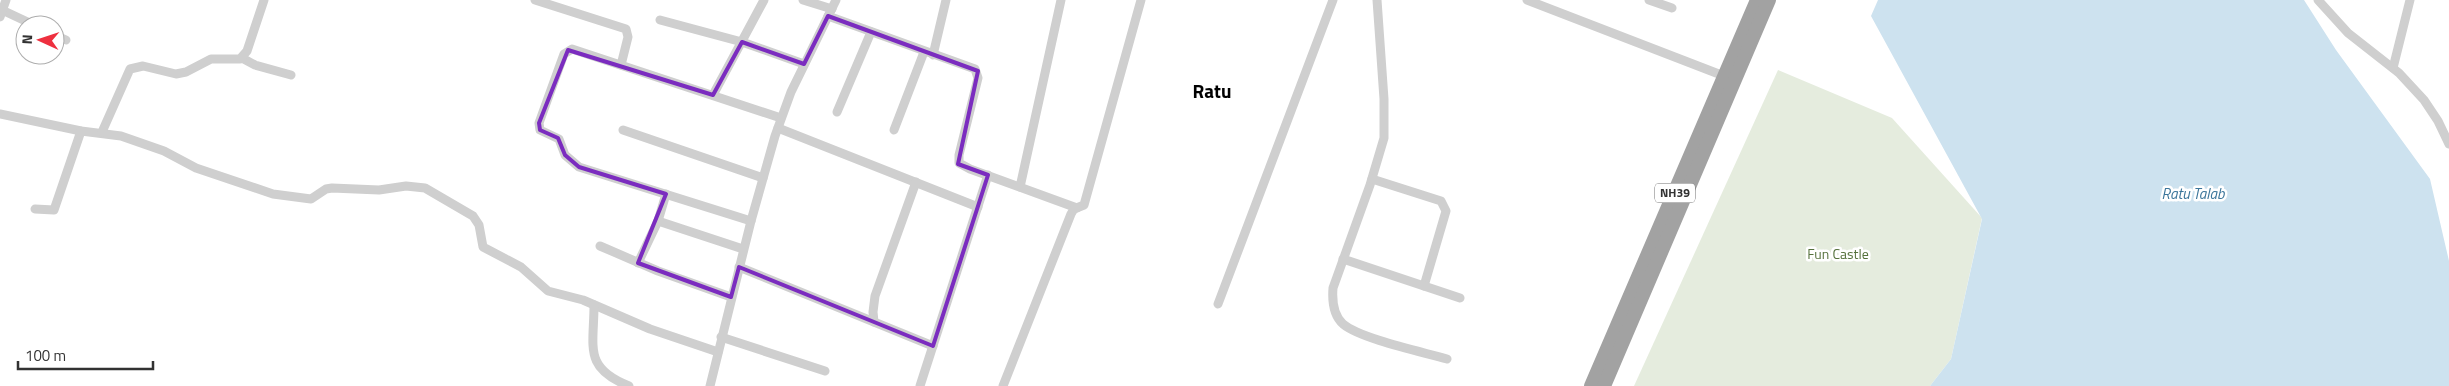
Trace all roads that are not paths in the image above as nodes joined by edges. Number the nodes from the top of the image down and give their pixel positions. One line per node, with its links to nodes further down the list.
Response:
1 (6, 0): 22 (street)
2 (264, 0): 28 (street)
3 (534, 0): 30 (street)
4 (764, 0): 26 (street)
5 (803, 0): 21 (street)
6 (836, 0): 21 (street)
7 (946, 0): 27 (street)
8 (1061, 0): 48 (street)
9 (1141, 0): 51 (street)
10 (1333, 0): 63 (street)
11 (1377, 0): 46 (street)
12 (1527, 0): 20 (street)
13 (1556, 0): 20 (street)
14 (1649, 0): 19 (street)
15 (1757, 0): 33 (highway, NH39)
16 (1769, 0): 76 (highway, NH39)
17 (2318, 0): 31 (street)
18 (2410, 0): 31 (street)
19 (1672, 8)
20 (1552, 10): 33 (street)
21 (830, 13): 25 (street); 29 (street)
22 (1, 14): 23 (street)
23 (15, 19)
24 (660, 20): 26 (street)
25 (871, 32): 27 (street); 35 (street)
26 (742, 42): 29 (street); 34 (street)
27 (928, 53): 40 (street); 44 (street)
28 (242, 58): 32 (street); 42 (street)
29 (804, 64): 37 (street)
30 (621, 65): 34 (street); 49 (street)
31 (2393, 68): 43 (street)
32 (290, 75)
33 (1724, 76): 75 (highway, NH39)
34 (713, 96): 37 (street)
35 (837, 112)
36 (0, 114): 41 (street)
37 (781, 118): 38 (street)
38 (778, 128): 45 (street); 47 (street)
39 (623, 130): 45 (street)
40 (894, 130)
41 (81, 131): 42 (street); 52 (street)
42 (102, 132): 64 (street)
43 (2449, 144)
44 (988, 175): 48 (street); 50 (street)
45 (762, 178): 54 (street)
46 (1372, 180): 57 (street); 60 (street)
47 (916, 182): 50 (street); 65 (street)
48 (1020, 187): 51 (street)
49 (666, 194): 53 (street); 54 (street)
50 (978, 207): 67 (street)
51 (1076, 208): 74 (street)
52 (35, 209)
53 (658, 221): 56 (street); 58 (street)
54 (751, 221): 56 (street)
55 (600, 246): 58 (street)
56 (744, 249): 59 (street)
57 (1343, 259): 60 (street); 69 (street)
58 (638, 263): 61 (street)
59 (739, 268): 61 (street); 65 (street)
60 (1424, 286): 62 (street)
61 (731, 297): 66 (street)
62 (1460, 298)
63 (1218, 304)
64 (594, 305): 68 (street); 71 (street)
65 (874, 322): 67 (street)
66 (721, 337): 68 (street); 70 (street)
67 (933, 346): 73 (street)
68 (718, 352): 72 (street)
69 (1447, 359)
70 (826, 371)
71 (629, 386)
72 (710, 386)
73 (920, 386)
74 (1002, 386)
75 (1591, 386)
76 (1604, 386)

